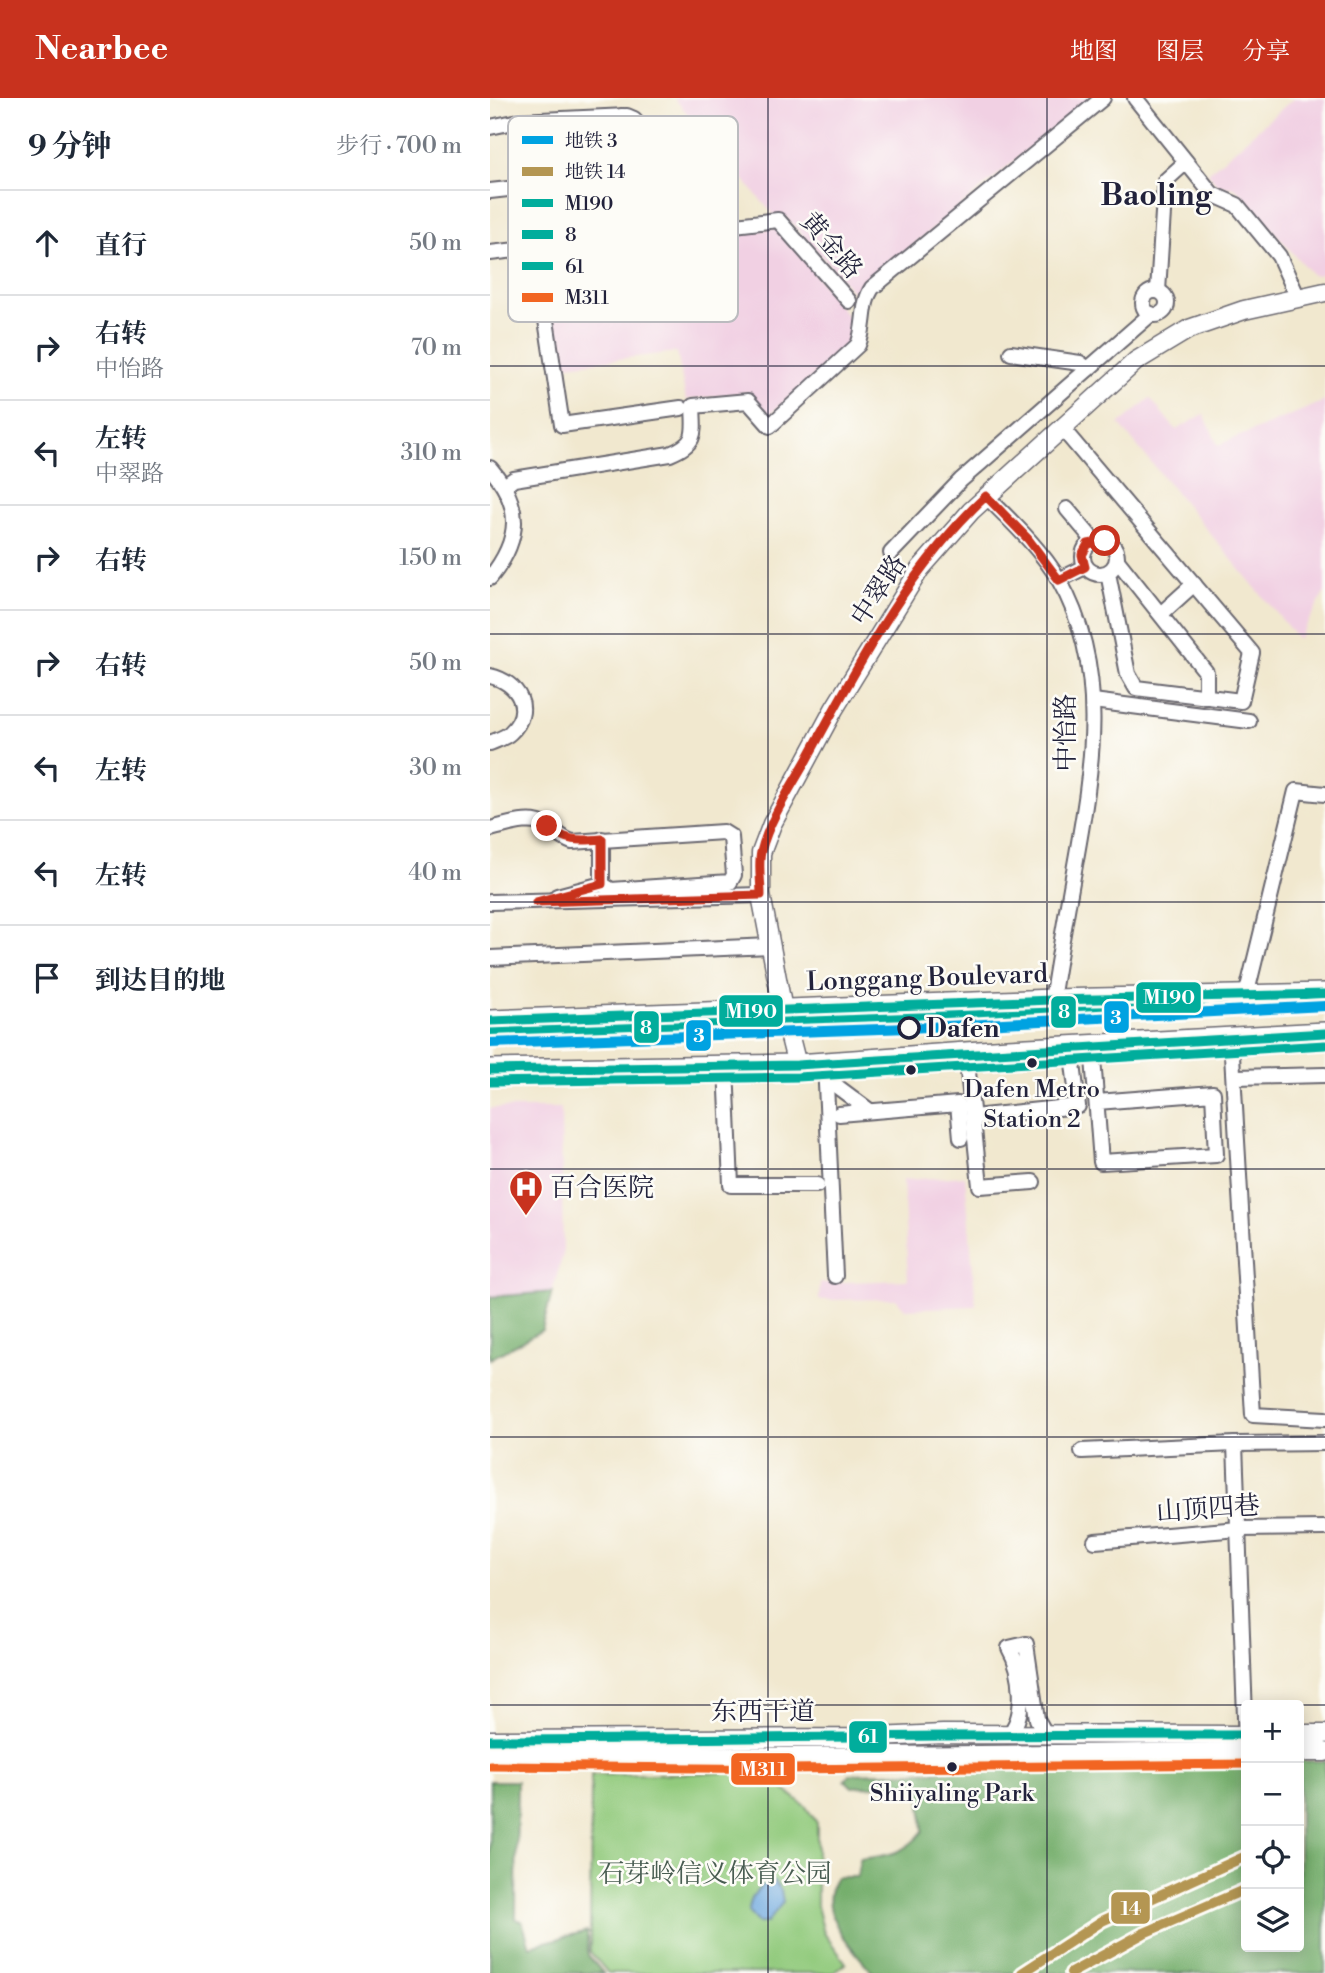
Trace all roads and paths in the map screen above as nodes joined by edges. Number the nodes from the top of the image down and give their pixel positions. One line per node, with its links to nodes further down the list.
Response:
1 (1103, 98): 20 (street)
2 (1135, 98): 5 (street)
3 (508, 123): 4 (street)
4 (490, 127)
5 (1186, 162): 12 (street); 16 (street)
6 (508, 189): 7 (street)
7 (490, 191)
8 (738, 225): 13 (street, 黄金路)
9 (508, 251): 10 (street)
10 (490, 253)
11 (1325, 292): 12 (main road, 中翠路)
12 (1298, 298): 18 (main road, 中翠路)
13 (849, 301)
14 (546, 322): 17 (street)
15 (1011, 353): 16 (street)
16 (1088, 369): 24 (street)
17 (681, 408)
18 (1061, 427): 21 (main road, 中翠路); 30 (street)
19 (490, 468): 20 (street)
20 (504, 486): 28 (street)
21 (986, 496): 29 (street, 中怡路); 41 (main road, 中翠路)
22 (1067, 509): 23 (street)
23 (1094, 541): 25 (street); 26 (street)
24 (891, 554)
25 (1117, 560): 27 (street); 31 (street)
26 (1085, 567): 27 (street); 29 (street)
27 (1108, 573): 33 (street)
28 (490, 578)
29 (1059, 580): 34 (street, 中怡路)
30 (1194, 584): 31 (street); 33 (street)
31 (1162, 613): 33 (street)
32 (490, 676): 36 (street)
33 (1206, 697)
34 (1093, 701): 35 (street); 48 (street, 中怡路)
35 (1249, 721)
36 (490, 743)
37 (1325, 794): 47 (street)
38 (490, 829): 39 (street)
39 (602, 839): 40 (street); 40 (street)
40 (602, 884): 43 (street)
41 (761, 895): 43 (street); 44 (main road, 中翠路)
42 (490, 902): 43 (street)
43 (536, 902)
44 (771, 946): 45 (street); 49 (main road, 中翠路)
45 (490, 958)
46 (1325, 994): 47 (highway, Longgang Boulevard)
47 (1246, 996): 48 (highway, Longgang Boulevard)
48 (1052, 1000): 49 (highway, Longgang Boulevard)
49 (783, 1010): 50 (highway, Longgang Boulevard); 55 (main road, 中翠路)
50 (490, 1021)
51 (1325, 1034): 52 (highway)
52 (1231, 1038): 53 (highway); 60 (street)
53 (1082, 1046): 54 (highway); 61 (street); 64 (street)
54 (966, 1053): 58 (highway); 64 (street)
55 (797, 1065): 56 (highway); 58 (highway)
56 (726, 1066): 57 (highway); 67 (street)
57 (490, 1070)
58 (826, 1071): 62 (street); 68 (street)
59 (1325, 1075): 60 (street)
60 (1234, 1077): 69 (street)
61 (1097, 1102): 61 (street)
62 (870, 1111): 63 (street); 65 (street)
63 (839, 1114)
64 (973, 1117): 66 (street)
65 (961, 1138)
66 (1033, 1182)
67 (817, 1185)
68 (835, 1276)
69 (1325, 1419)
70 (1325, 1443): 71 (street)
71 (1236, 1444): 72 (street); 74 (street)
72 (1082, 1451)
73 (1325, 1528): 74 (street, 山顶四巷)
74 (1239, 1529): 75 (street, 山顶四巷); 76 (street)
75 (1095, 1541)
76 (1245, 1700)
77 (1304, 1734): 78 (main road)
78 (1325, 1734)
79 (1007, 1735): 80 (main road, 东西干道); 80 (street); 82 (main road, 东西干道)
80 (1046, 1735): 81 (main road, 东西干道)
81 (1241, 1735)
82 (490, 1740)
83 (1241, 1752): 86 (main road, 东西干道)
84 (1304, 1752): 85 (main road)
85 (1325, 1752)
86 (490, 1754)

